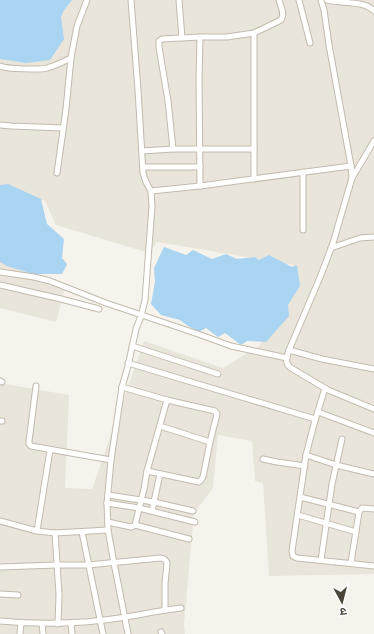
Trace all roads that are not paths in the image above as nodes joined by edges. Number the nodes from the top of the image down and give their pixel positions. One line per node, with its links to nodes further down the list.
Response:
1 (87, 0): 13 (street)
2 (130, 0): 21 (street)
3 (179, 0): 11 (street)
4 (279, 0): 9 (street)
5 (299, 0): 12 (street)
6 (321, 0): 22 (street)
7 (327, 0): 8 (street)
8 (373, 8)
9 (254, 33): 10 (street); 20 (street)
10 (200, 37): 11 (street); 19 (street)
11 (182, 38): 18 (street)
12 (310, 43)
13 (71, 58): 14 (street); 16 (street)
14 (0, 66)
15 (0, 124): 16 (street)
16 (62, 128): 26 (street)
17 (374, 141): 27 (street)
18 (174, 149): 19 (street); 21 (street)
19 (200, 149): 20 (street); 24 (street)
20 (254, 149): 28 (street)
21 (142, 151): 23 (street)
22 (351, 166): 25 (street); 27 (street)
23 (143, 167): 24 (street); 30 (street)
24 (200, 167): 29 (street)
25 (303, 172): 28 (street); 31 (street)
26 (57, 173)
27 (352, 178): 33 (street)
28 (254, 179): 29 (street)
29 (200, 186): 30 (street)
30 (151, 191): 37 (street)
31 (303, 230)
32 (374, 237): 33 (street)
33 (331, 248): 39 (street)
34 (0, 272): 37 (street)
35 (0, 285): 36 (street)
36 (99, 309)
37 (141, 316): 38 (street); 40 (street)
38 (132, 346): 41 (street); 43 (street)
39 (289, 350): 40 (street); 42 (street)
40 (287, 358): 46 (street)
41 (128, 365): 45 (street); 50 (street)
42 (374, 369)
43 (218, 374)
44 (36, 386): 55 (street)
45 (122, 387): 47 (street); 58 (street)
46 (325, 388): 48 (street); 49 (street)
47 (167, 400): 51 (street); 54 (street)
48 (374, 409)
49 (318, 412): 50 (street); 52 (street)
50 (314, 424): 56 (street)
51 (160, 426): 54 (street); 61 (street)
52 (374, 433)
53 (342, 439): 59 (street)
54 (210, 442): 62 (street)
55 (50, 450): 58 (street); 81 (street)
56 (306, 455): 59 (street); 60 (street)
57 (263, 459): 60 (street)
58 (112, 460): 64 (street)
59 (336, 465): 63 (street); 69 (street)
60 (305, 466): 65 (street)
61 (147, 471): 62 (street); 66 (street)
62 (160, 474): 67 (street)
63 (374, 474)
64 (108, 495): 66 (street); 68 (street)
65 (300, 497): 69 (street); 75 (street)
66 (141, 499): 67 (street); 70 (street)
67 (154, 502): 72 (street); 73 (street)
68 (107, 503): 70 (street); 80 (street)
69 (330, 504): 74 (street); 78 (street)
70 (139, 508): 72 (street); 79 (street)
71 (374, 509): 74 (street)
72 (152, 511): 77 (street)
73 (193, 511)
74 (359, 512): 83 (street)
75 (298, 515): 78 (street); 86 (street)
76 (0, 521): 81 (street)
77 (195, 522)
78 (326, 524): 83 (street); 86 (street)
79 (135, 525): 80 (street); 85 (street)
80 (108, 526): 82 (street); 87 (street)
81 (37, 530): 84 (street)
82 (82, 532): 84 (street); 90 (street)
83 (356, 532): 88 (street)
84 (55, 533): 89 (street)
85 (189, 539)
86 (320, 560): 88 (street)
87 (114, 563): 90 (street); 96 (street); 97 (street)
88 (351, 563): 91 (street)
89 (57, 565): 90 (street); 92 (street); 102 (street)
90 (88, 565): 99 (street)
91 (374, 566)
92 (0, 567)
93 (0, 594): 94 (street)
94 (18, 595)
95 (180, 608): 96 (street)
96 (166, 610): 97 (street)
97 (126, 618): 99 (street); 108 (street)
98 (0, 621): 100 (street)
99 (100, 621): 103 (street); 107 (street)
100 (21, 623): 101 (street); 104 (street)
101 (42, 624): 102 (street); 105 (street)
102 (58, 624): 103 (street)
103 (71, 624): 106 (street)
104 (20, 634)
105 (42, 634)
106 (72, 634)
107 (103, 634)
108 (128, 634)

